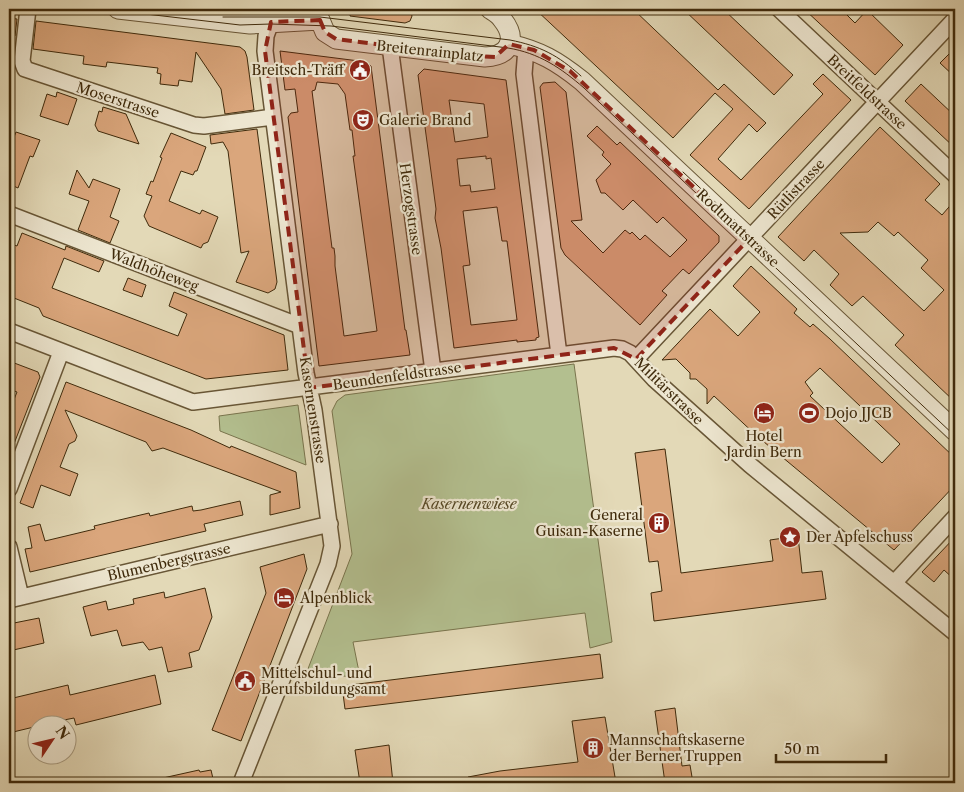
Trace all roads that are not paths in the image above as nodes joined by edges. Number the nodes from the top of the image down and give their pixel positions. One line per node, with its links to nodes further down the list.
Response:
1 (28, 9): 11 (street, Moserstrasse)
2 (118, 9): 7 (street)
3 (488, 9): 9 (street)
4 (779, 9): 10 (street, Breitfeldstrasse)
5 (321, 15): 7 (street); 8 (street, Breitenrainplatz)
6 (955, 19): 10 (street, Rütlistrasse)
7 (271, 22): 11 (street, Kasernenstrasse)
8 (390, 46): 9 (street, Breitenrainplatz); 20 (street, Herzogstrasse)
9 (518, 46): 14 (street, Rodtmattstrasse); 18 (street)
10 (877, 101): 12 (street, Breitfeldstrasse); 14 (street, Rütlistrasse)
11 (273, 117): 15 (street, Kasernenstrasse)
12 (955, 175)
13 (9, 214): 15 (street, Waldhöheweg)
14 (750, 239): 19 (street, Rütlistrasse); 22 (street, Rodtmattstrasse)
15 (300, 326): 21 (street, Kasernenstrasse)
16 (9, 331): 17 (street, Beundenfeldstrasse)
17 (61, 352): 21 (street, Beundenfeldstrasse); 23 (street)
18 (560, 355): 19 (street, Militärstrasse); 20 (street, Beundenfeldstrasse)
19 (636, 359): 27 (street, Militärstrasse)
20 (432, 371): 21 (street, Beundenfeldstrasse)
21 (309, 388): 25 (street, Kasernenstrasse)
22 (955, 431)
23 (9, 489)
24 (955, 517): 27 (street)
25 (330, 524): 28 (street, Blumenbergstrasse); 30 (street, Kasernenstrasse)
26 (9, 547): 28 (street)
27 (894, 583): 29 (street, Militärstrasse)
28 (15, 598)
29 (955, 633)
30 (241, 783)

